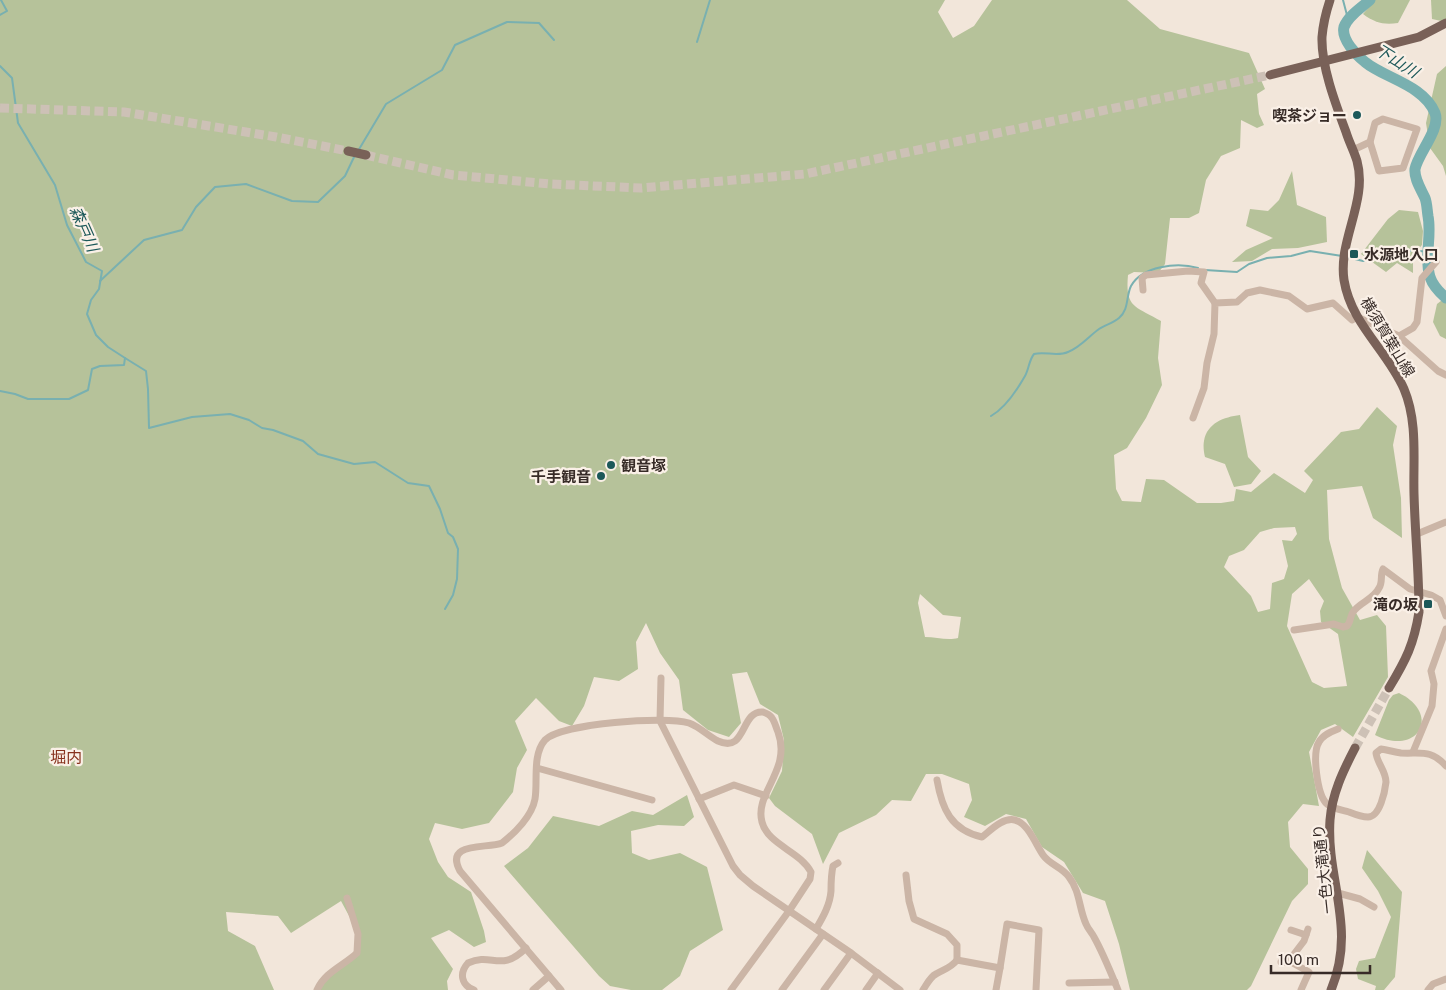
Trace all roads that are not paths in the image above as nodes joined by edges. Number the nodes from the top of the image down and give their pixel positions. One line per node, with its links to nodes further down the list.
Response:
1 (1330, 0): 3 (main road, 横須賀葉山線)
2 (1446, 22): 3 (main road)
3 (1324, 60): 4 (main road); 6 (main road, 横須賀葉山線)
4 (1270, 75)
5 (1370, 142): 5 (street); 6 (street)
6 (1353, 150): 12 (main road, 横須賀葉山線)
7 (348, 151): 8 (main road)
8 (366, 155)
9 (1436, 262): 13 (street)
10 (1143, 290): 11 (street)
11 (1215, 303): 12 (street); 15 (street)
12 (1357, 317): 13 (street); 17 (main road, 横須賀葉山線)
13 (1399, 336): 14 (street)
14 (1446, 375)
15 (1193, 418)
16 (1446, 522): 17 (street)
17 (1417, 534): 18 (main road, 横須賀葉山線)
18 (1419, 593): 19 (street); 21 (street); 23 (main road, 横須賀葉山線)
19 (1446, 616)
20 (1446, 629): 27 (street)
21 (1294, 630)
22 (661, 678): 24 (street)
23 (1389, 688)
24 (660, 721): 29 (street); 31 (street); 32 (street)
25 (1338, 729): 34 (street)
26 (1355, 748): 34 (main road, 一色大滝通り)
27 (1413, 752): 28 (street); 34 (street)
28 (1446, 766)
29 (537, 768): 33 (street); 46 (street)
30 (937, 780): 35 (street)
31 (766, 796): 32 (street); 42 (street)
32 (699, 799): 42 (street)
33 (652, 800)
34 (1332, 807): 39 (main road, 一色大滝通り)
35 (982, 837): 36 (street); 53 (street)
36 (989, 843)
37 (838, 863): 43 (street)
38 (906, 875): 48 (street)
39 (1338, 893): 41 (street); 69 (main road, 一色大滝通り)
40 (347, 898): 55 (street)
41 (1374, 907)
42 (789, 910): 43 (street); 59 (street)
43 (816, 928): 45 (street)
44 (1291, 930): 68 (street)
45 (823, 934): 47 (street); 60 (street)
46 (526, 948): 51 (street); 56 (street)
47 (851, 953): 50 (street); 61 (street)
48 (957, 960): 49 (street); 64 (street)
49 (1000, 968): 65 (street); 66 (street)
50 (878, 973): 62 (street); 63 (street)
51 (549, 976): 57 (street); 58 (street)
52 (1446, 979): 70 (street)
53 (1115, 982): 54 (street); 67 (street)
54 (1069, 983)
55 (317, 990)
56 (474, 990)
57 (533, 990)
58 (561, 990)
59 (731, 990)
60 (782, 990)
61 (824, 990)
62 (866, 990)
63 (900, 990)
64 (923, 990)
65 (996, 990)
66 (1036, 990)
67 (1118, 990)
68 (1301, 990)
69 (1331, 990)
70 (1428, 990)

